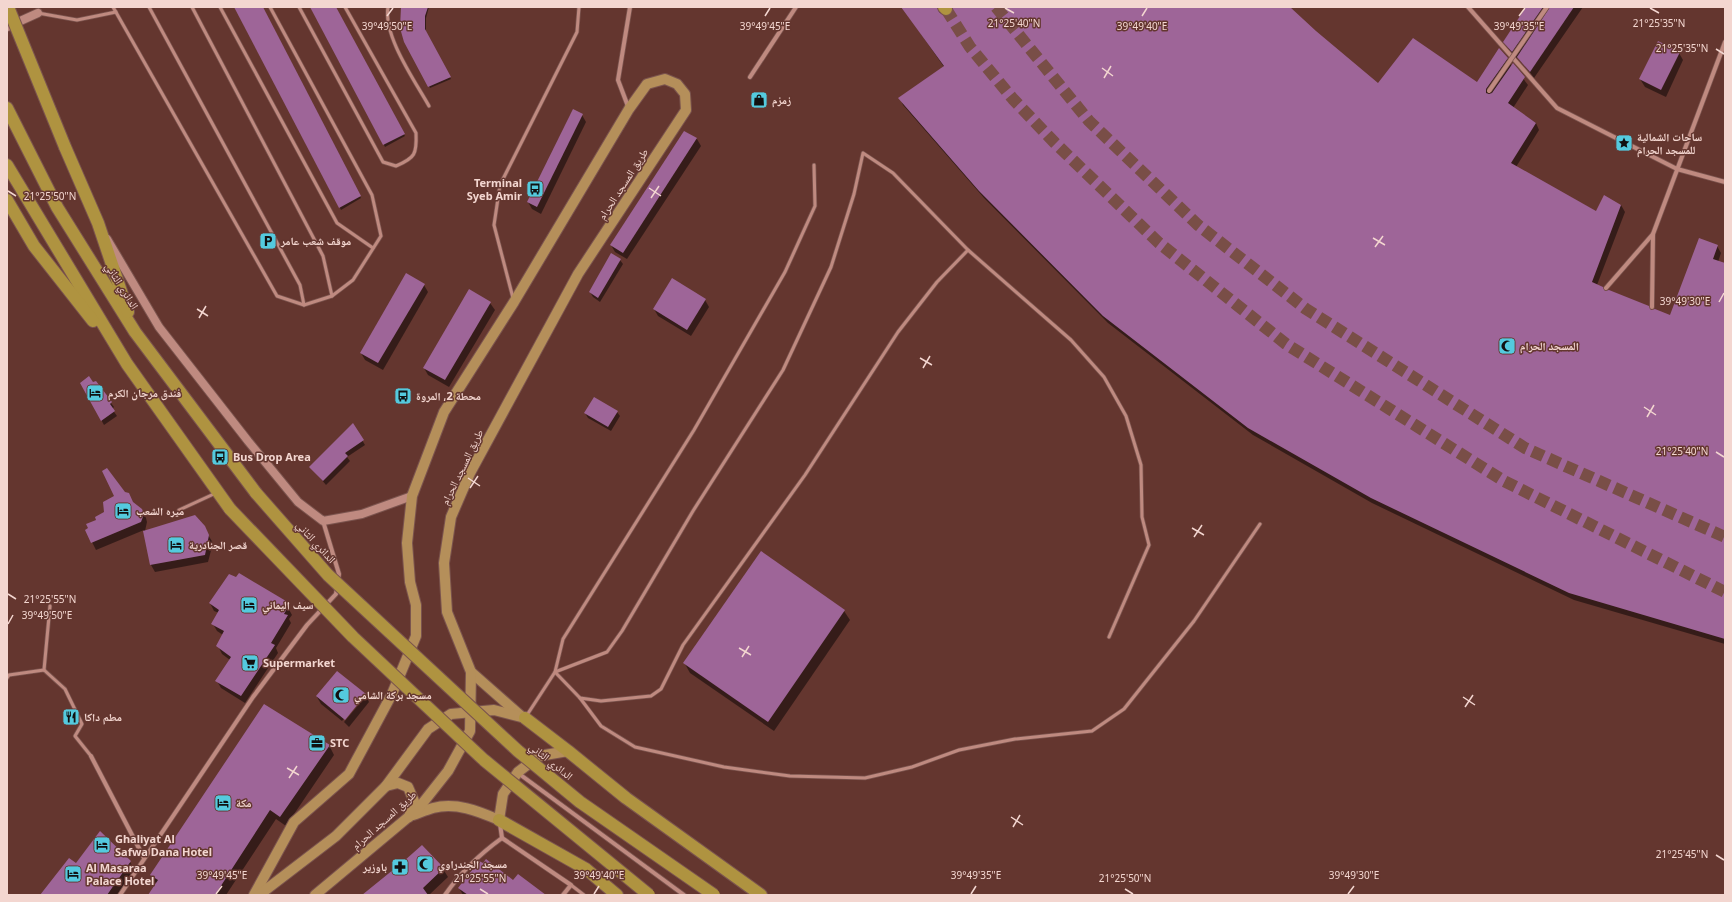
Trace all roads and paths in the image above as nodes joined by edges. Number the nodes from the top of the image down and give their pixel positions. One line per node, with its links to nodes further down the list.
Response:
1 (8, 7): 29 (highway, bridge)
2 (113, 7): 15 (lane)
3 (149, 7): 36 (lane)
4 (192, 7): 34 (lane)
5 (220, 7): 31 (lane)
6 (270, 7): 31 (lane)
7 (299, 7): 8 (lane)
8 (345, 7)
9 (388, 7): 21 (lane)
10 (579, 7): 35 (lane)
11 (630, 7): 23 (street)
12 (796, 7): 19 (street)
13 (1468, 7): 26 (street)
14 (1547, 7): 20 (street, bridge)
15 (116, 12): 16 (lane); 36 (lane)
16 (38, 14): 17 (street)
17 (7, 27)
18 (1725, 42): 26 (street)
19 (750, 77)
20 (1489, 91)
21 (429, 106)
22 (7, 108): 38 (highway, الدائري الثاني)
23 (629, 109): 35 (main road); 48 (main road, طريق المسجد الحرام)
24 (7, 165): 39 (highway)
25 (814, 165): 49 (lane)
26 (1677, 169): 27 (street); 30 (street)
27 (1725, 182)
28 (7, 200): 39 (highway)
29 (98, 223): 38 (highway); 43 (street)
30 (1653, 234): 33 (street); 37 (street)
31 (373, 248): 34 (lane)
32 (968, 250): 46 (lane); 49 (lane); 51 (lane)
33 (1606, 288)
34 (332, 296): 36 (lane)
35 (514, 302): 41 (main road)
36 (304, 305)
37 (1652, 307)
38 (135, 332): 73 (highway, الدائري الثاني, bridge)
39 (127, 364): 40 (highway)
40 (218, 492): 42 (lane); 71 (highway, bridge)
41 (412, 496): 43 (street); 64 (main road)
42 (179, 510)
43 (323, 521): 61 (street)
44 (1260, 524): 51 (lane)
45 (50, 606): 47 (lane)
46 (1109, 637)
47 (44, 670): 50 (lane); 55 (lane)
48 (471, 672): 52 (main road, طريق المسجد الحرام); 53 (main road)
49 (555, 672): 51 (lane); 53 (lane)
50 (8, 676)
51 (580, 698)
52 (470, 712): 53 (main road); 57 (main road); 58 (main road, طريق المسجد الحرام)
53 (524, 718): 54 (highway)
54 (568, 751): 56 (main road); 74 (highway)
55 (91, 756): 61 (street)
56 (518, 772): 59 (main road); 72 (street)
57 (386, 786): 58 (main road); 65 (main road)
58 (409, 817): 59 (main road); 66 (main road, طريق المسجد الحرام)
59 (499, 820): 60 (street); 70 (highway)
60 (502, 838): 62 (street); 67 (street)
61 (144, 858): 63 (street)
62 (571, 885): 68 (street); 69 (lane)
63 (120, 895)
64 (254, 895)
65 (259, 895)
66 (315, 895)
67 (445, 895)
68 (563, 895)
69 (584, 895)
70 (617, 895)
71 (649, 895)
72 (684, 895)
73 (714, 895)
74 (761, 895)

